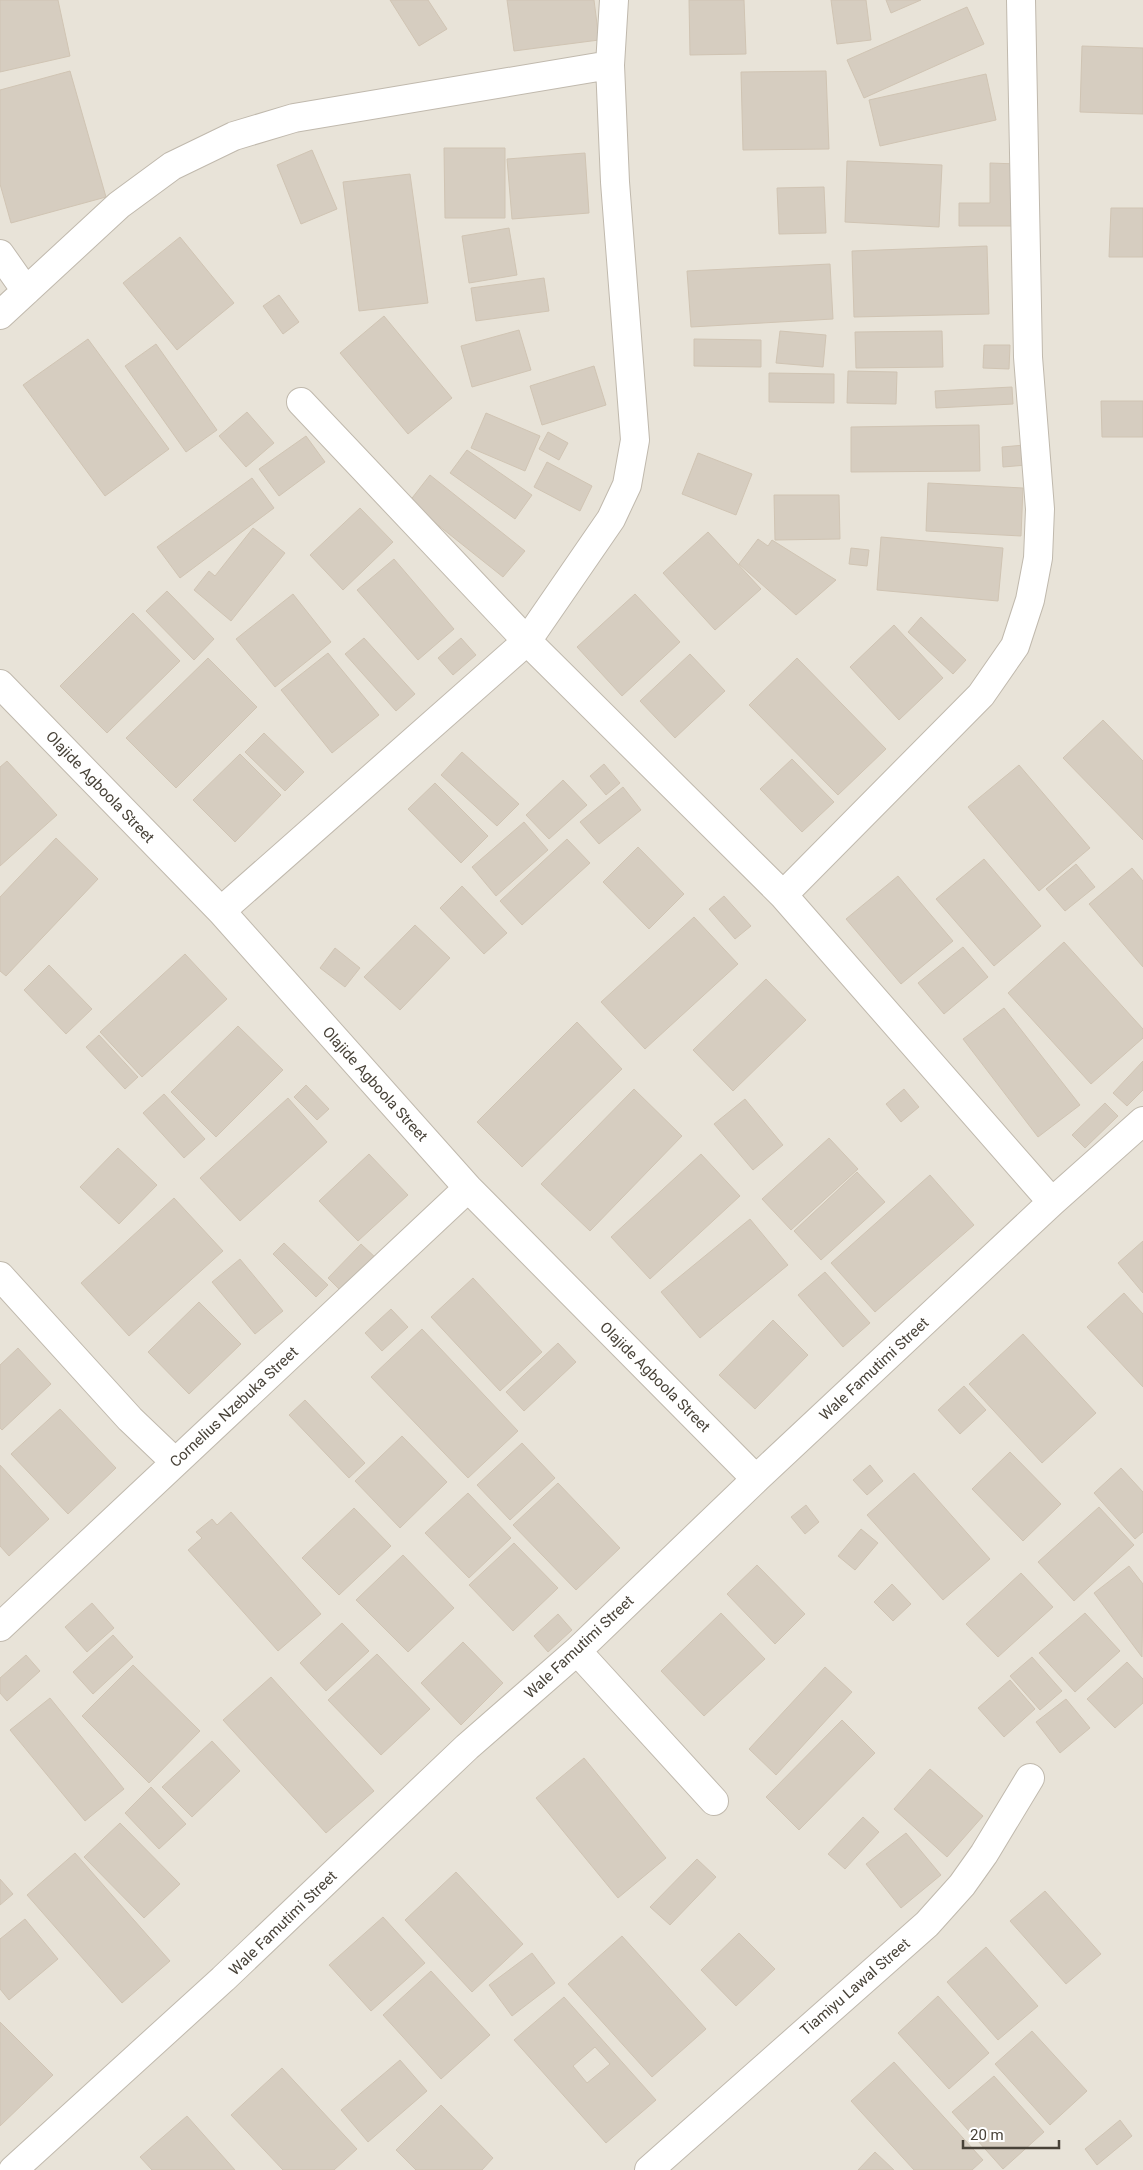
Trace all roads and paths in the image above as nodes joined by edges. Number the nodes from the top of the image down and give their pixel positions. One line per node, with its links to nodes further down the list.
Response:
1 (614, 0): 3 (street)
2 (1022, 0): 10 (street)
3 (610, 65): 5 (street); 8 (street)
4 (0, 254): 5 (street)
5 (26, 291): 6 (street)
6 (0, 315)
7 (301, 402): 8 (street)
8 (527, 641): 10 (street); 11 (street)
9 (0, 684): 11 (street, Olajide Agboola Street)
10 (783, 895): 14 (street)
11 (221, 911): 13 (street, Olajide Agboola Street)
12 (1143, 1121): 14 (street, Wale Famutimi Street)
13 (468, 1188): 16 (street, Cornelius Nzebuka Street); 17 (street, Olajide Agboola Street)
14 (1052, 1202): 17 (street, Wale Famutimi Street)
15 (0, 1276): 16 (street)
16 (175, 1462): 18 (street, Cornelius Nzebuka Street)
17 (756, 1479): 19 (street, Wale Famutimi Street)
18 (0, 1627)
19 (578, 1650): 21 (street); 22 (street, Wale Famutimi Street)
20 (1030, 1778): 23 (street, Tiamiyu Lawal Street)
21 (714, 1801)
22 (13, 2170)
23 (649, 2170)

